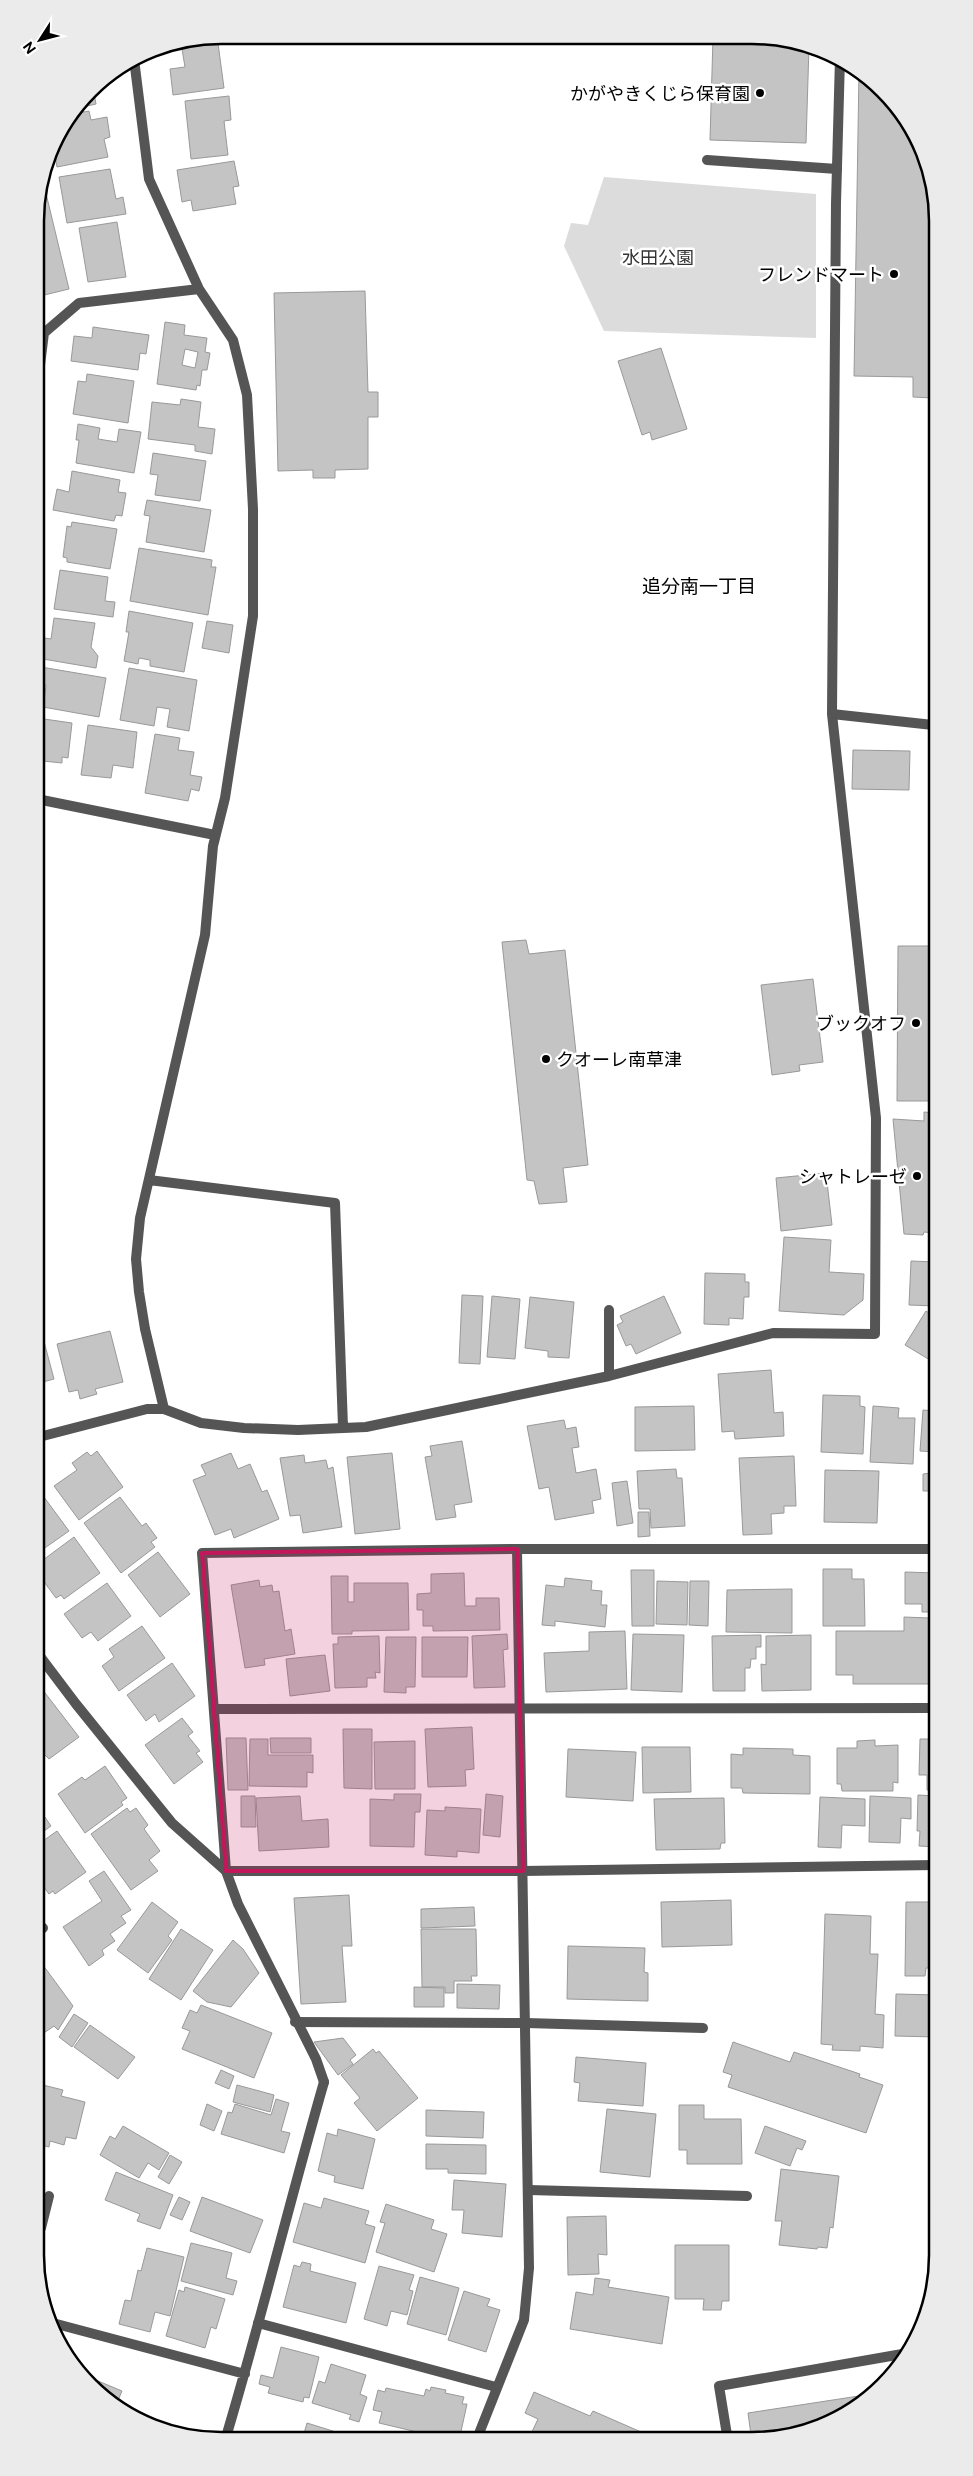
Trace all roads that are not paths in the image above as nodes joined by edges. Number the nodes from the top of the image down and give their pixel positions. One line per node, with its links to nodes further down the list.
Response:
1 (135, 66): 5 (street)
2 (840, 66): 4 (street)
3 (707, 160): 4 (street)
4 (837, 169): 7 (street)
5 (199, 289): 6 (street); 10 (street)
6 (44, 333)
7 (832, 714): 8 (street); 13 (street)
8 (929, 725)
9 (44, 800): 10 (street)
10 (215, 835): 11 (street)
11 (149, 1180): 14 (street); 15 (street)
12 (609, 1310): 13 (street)
13 (609, 1376): 15 (street)
14 (164, 1409): 15 (street); 16 (street)
15 (343, 1427)
16 (44, 1436)
17 (517, 1549): 18 (street); 21 (street); 22 (street)
18 (929, 1549)
19 (44, 1660): 24 (street)
20 (929, 1708): 22 (street)
21 (214, 1709): 22 (street); 24 (street)
22 (520, 1709): 25 (street)
23 (929, 1865): 25 (street)
24 (226, 1871): 25 (street); 26 (street)
25 (523, 1871): 27 (street)
26 (295, 2022): 27 (street); 33 (street)
27 (526, 2023): 28 (street); 29 (street)
28 (703, 2028)
29 (529, 2190): 31 (street); 37 (street)
30 (49, 2196): 32 (street)
31 (747, 2196)
32 (44, 2216)
33 (258, 2322): 36 (street); 37 (street)
34 (58, 2324): 36 (street)
35 (899, 2355): 40 (street)
36 (245, 2374): 38 (street)
37 (496, 2387): 39 (street)
38 (228, 2432)
39 (479, 2432)
40 (727, 2432)

